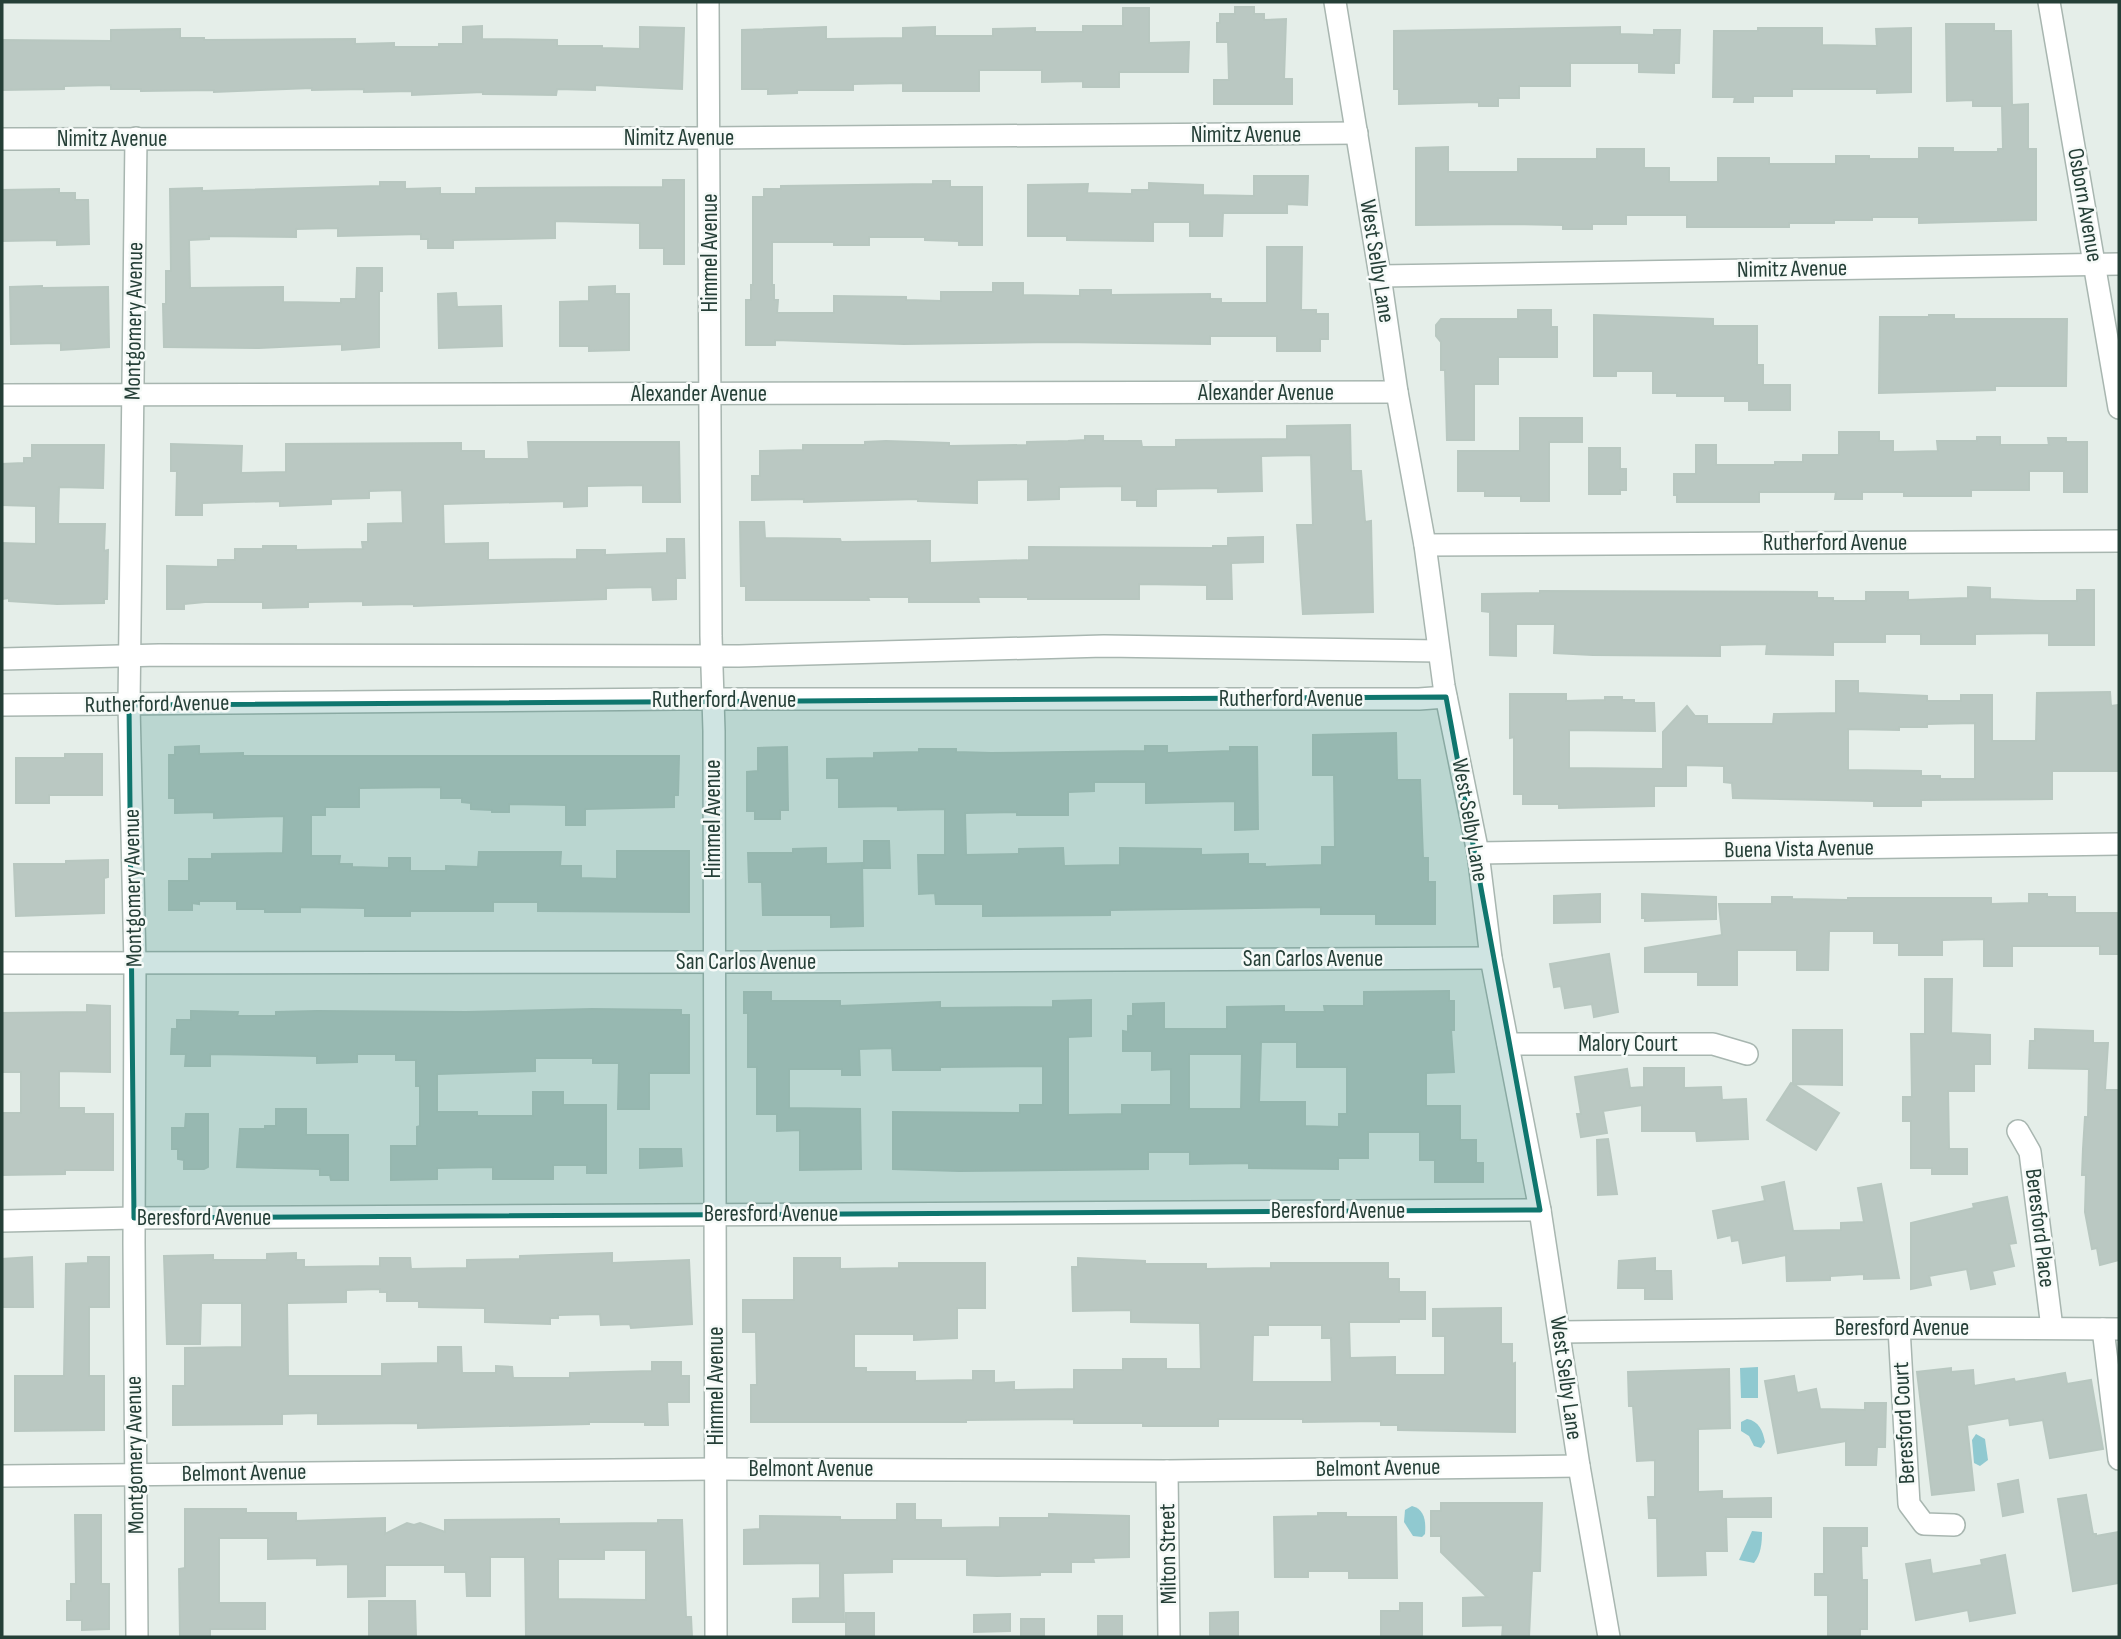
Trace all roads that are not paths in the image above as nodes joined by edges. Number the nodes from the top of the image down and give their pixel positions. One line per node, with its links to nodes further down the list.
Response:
1 (708, 2): 6 (street, Himmel Avenue)
2 (1335, 2): 4 (street, West Selby Lane)
3 (2049, 2): 8 (street, Osborn Avenue)
4 (1357, 133): 6 (street, Nimitz Avenue); 10 (street, West Selby Lane)
5 (136, 138): 6 (street, Nimitz Avenue); 7 (street, Nimitz Avenue); 12 (street, Montgomery Avenue)
6 (709, 138): 13 (street, Himmel Avenue)
7 (2, 139)
8 (2095, 264): 9 (street, Nimitz Avenue); 10 (street, Nimitz Avenue); 15 (street, Osborn Avenue)
9 (2119, 264)
10 (1380, 276): 11 (street, West Selby Lane)
11 (1396, 392): 13 (street, Alexander Avenue); 17 (street, West Selby Lane)
12 (133, 394): 13 (street, Alexander Avenue); 14 (street, Alexander Avenue); 19 (street, Montgomery Avenue)
13 (710, 394): 20 (street, Himmel Avenue)
14 (2, 395)
15 (2119, 408)
16 (2119, 541): 17 (street, Rutherford Avenue)
17 (1425, 545): 18 (street, West Selby Lane)
18 (1439, 651): 20 (street, Rutherford Avenue); 22 (street, West Selby Lane)
19 (129, 656): 20 (street, Rutherford Avenue); 21 (street, Rutherford Avenue); 25 (street, Montgomery Avenue)
20 (712, 656): 23 (street, Himmel Avenue)
21 (2, 659)
22 (1446, 697): 23 (street, Rutherford Avenue); 27 (street, West Selby Lane)
23 (713, 700): 25 (street, Rutherford Avenue); 29 (street, Himmel Avenue)
24 (2, 705): 25 (street, Rutherford Avenue)
25 (129, 705): 31 (street, Montgomery Avenue)
26 (2119, 844): 27 (street, Buena Vista Avenue)
27 (1478, 853): 28 (street, West Selby Lane)
28 (1490, 958): 29 (street, San Carlos Avenue); 32 (street, West Selby Lane)
29 (713, 962): 31 (street, San Carlos Avenue); 36 (street, Himmel Avenue)
30 (2, 963): 31 (street, San Carlos Avenue)
31 (135, 964): 37 (street, Montgomery Avenue)
32 (1508, 1044): 33 (street, Malory Court); 35 (street, West Selby Lane)
33 (1747, 1054)
34 (2018, 1131): 40 (street, Beresford Place)
35 (1540, 1210): 36 (street, Beresford Avenue); 42 (street, West Selby Lane)
36 (716, 1214): 37 (street, Beresford Avenue); 45 (street, Himmel Avenue)
37 (134, 1219): 38 (street, Beresford Avenue); 47 (street, Montgomery Avenue)
38 (2, 1221)
39 (1899, 1328): 40 (street, Beresford Avenue); 42 (street, Beresford Avenue); 49 (street, Beresford Court)
40 (2052, 1328): 41 (street, Beresford Avenue)
41 (2111, 1329): 43 (street)
42 (1560, 1332): 44 (street, West Selby Lane)
43 (2119, 1459)
44 (1579, 1466): 46 (street, Belmont Avenue); 53 (street, West Selby Lane)
45 (716, 1469): 46 (street, Belmont Avenue); 47 (street, Belmont Avenue); 51 (street, Himmel Avenue)
46 (1167, 1471): 52 (street, Milton Street)
47 (135, 1474): 48 (street, Belmont Avenue); 50 (street, Montgomery Avenue)
48 (2, 1476)
49 (1954, 1525)
50 (137, 1637)
51 (716, 1637)
52 (1169, 1637)
53 (1609, 1637)

